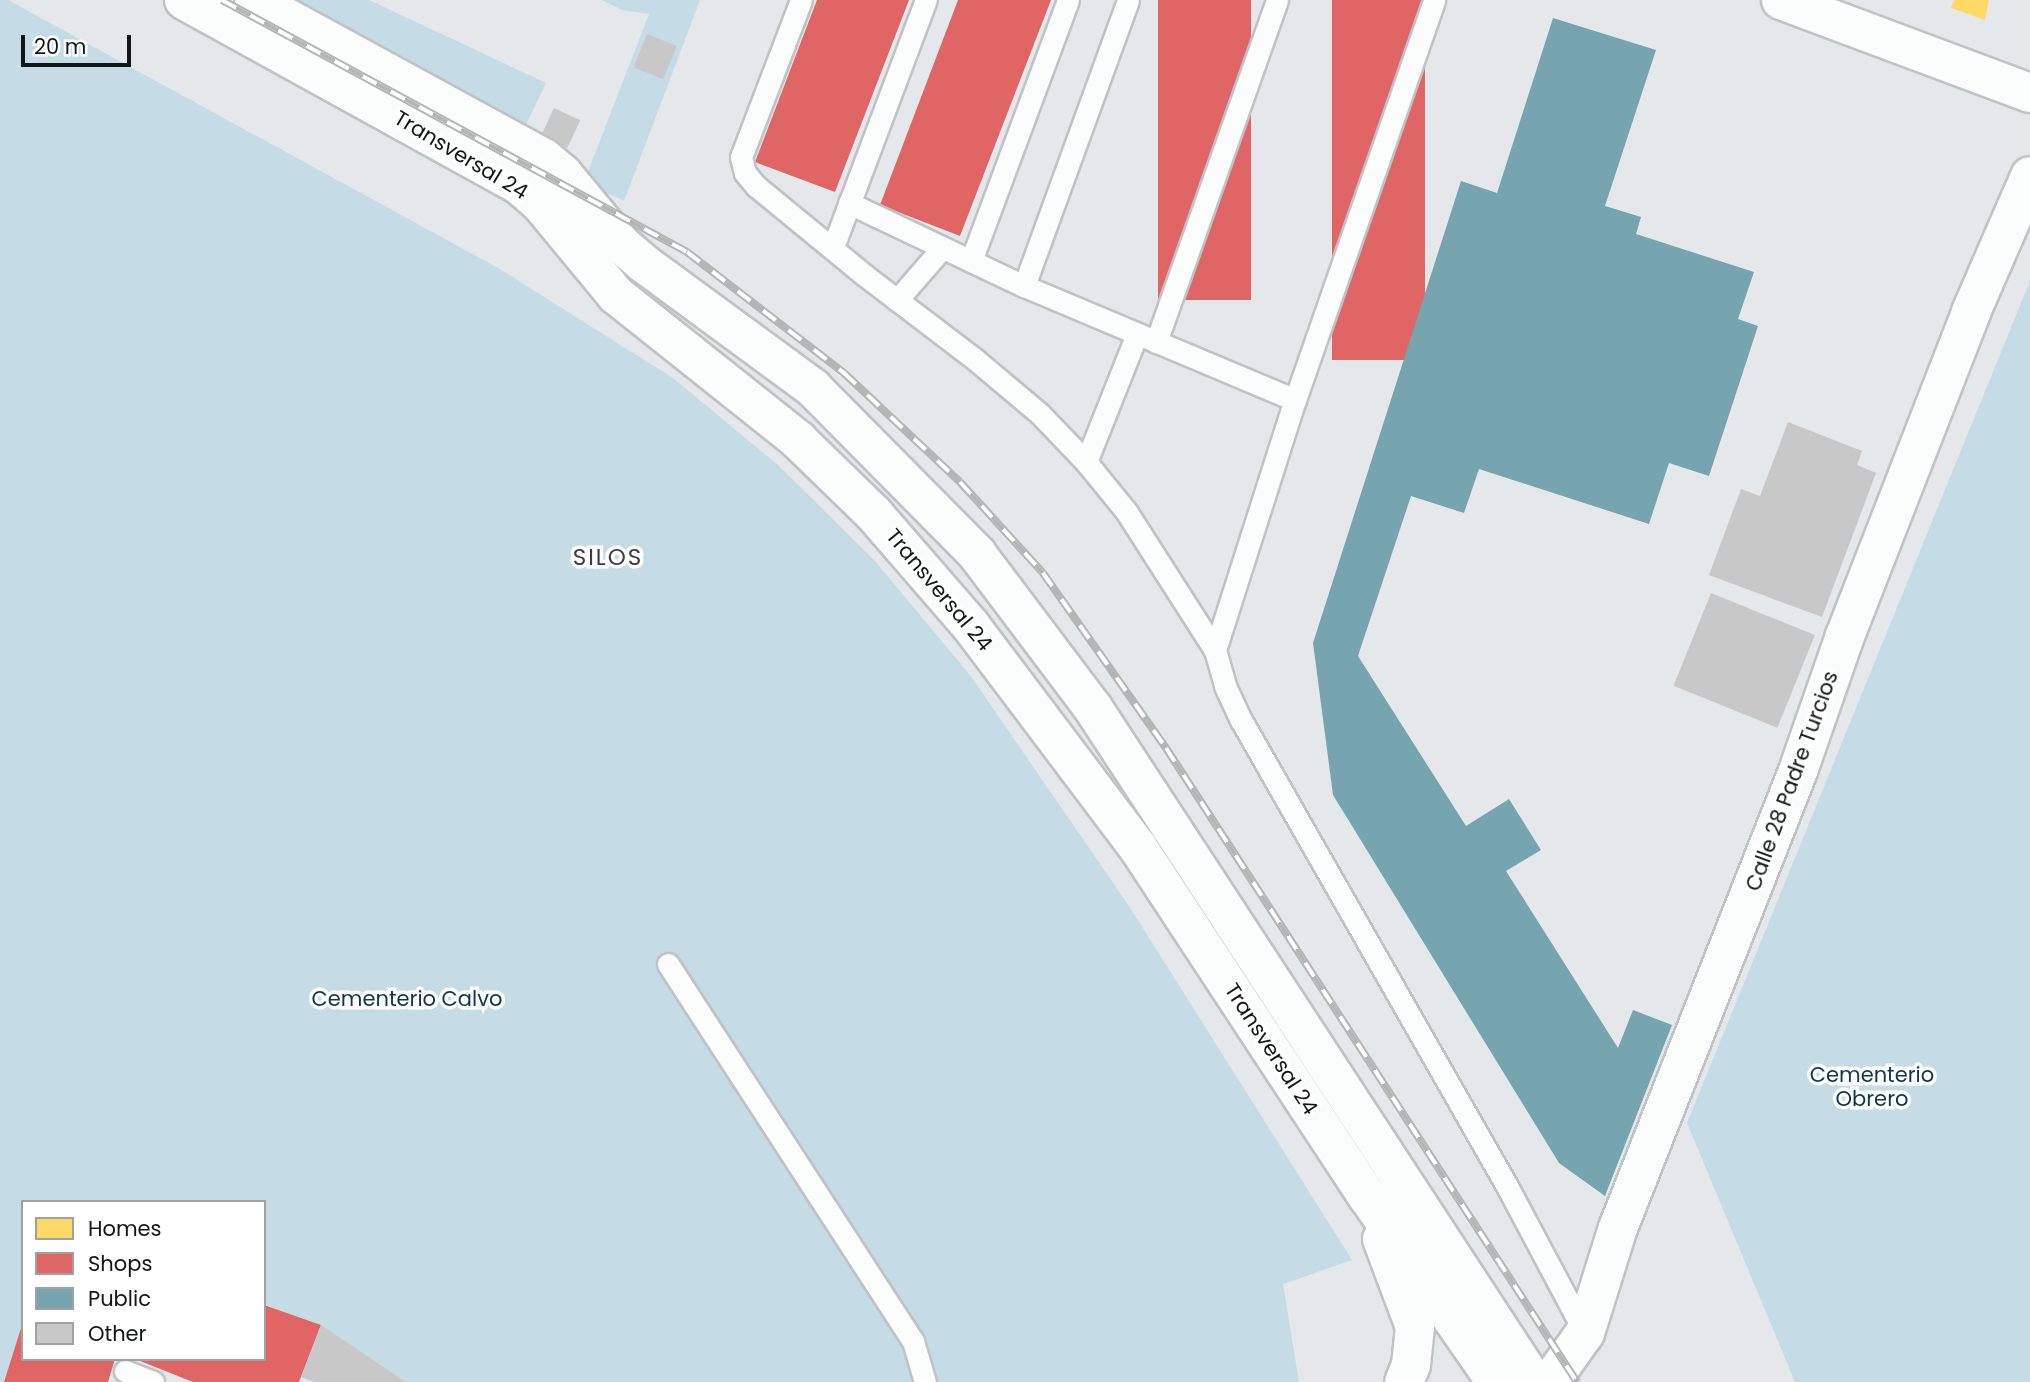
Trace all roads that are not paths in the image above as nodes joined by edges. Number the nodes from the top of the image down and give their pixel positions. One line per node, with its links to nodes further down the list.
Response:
1 (184, 0): 23 (main road, Transversal 24)
2 (254, 0): 22 (main road, Transversal 24)
3 (801, 0): 13 (lane)
4 (926, 0): 12 (lane)
5 (1068, 0): 15 (lane)
6 (1128, 0): 16 (lane)
7 (1277, 0): 18 (lane)
8 (1434, 0): 19 (lane)
9 (1781, 0): 10 (main road)
10 (2030, 93)
11 (2030, 176): 26 (main road, Calle 28 Padre Turcios)
12 (849, 203): 13 (lane); 14 (lane)
13 (833, 247): 17 (lane)
14 (942, 248): 15 (lane); 17 (lane)
15 (971, 261): 16 (lane)
16 (1024, 286): 18 (lane)
17 (897, 300): 20 (lane)
18 (1147, 338): 19 (lane); 20 (lane)
19 (1295, 400): 21 (lane)
20 (1086, 462): 21 (lane)
21 (1214, 650): 26 (lane)
22 (1172, 826): 23 (main road); 32 (main road, Transversal 24)
23 (1138, 846): 25 (main road, Transversal 24)
24 (668, 964): 29 (lane)
25 (1368, 1197): 30 (main road); 31 (main road, Transversal 24)
26 (1585, 1333): 33 (main road, Calle 28 Padre Turcios)
27 (125, 1371): 28 (lane)
28 (153, 1382)
29 (925, 1382)
30 (1404, 1382)
31 (1496, 1382)
32 (1534, 1382)
33 (1550, 1382)

